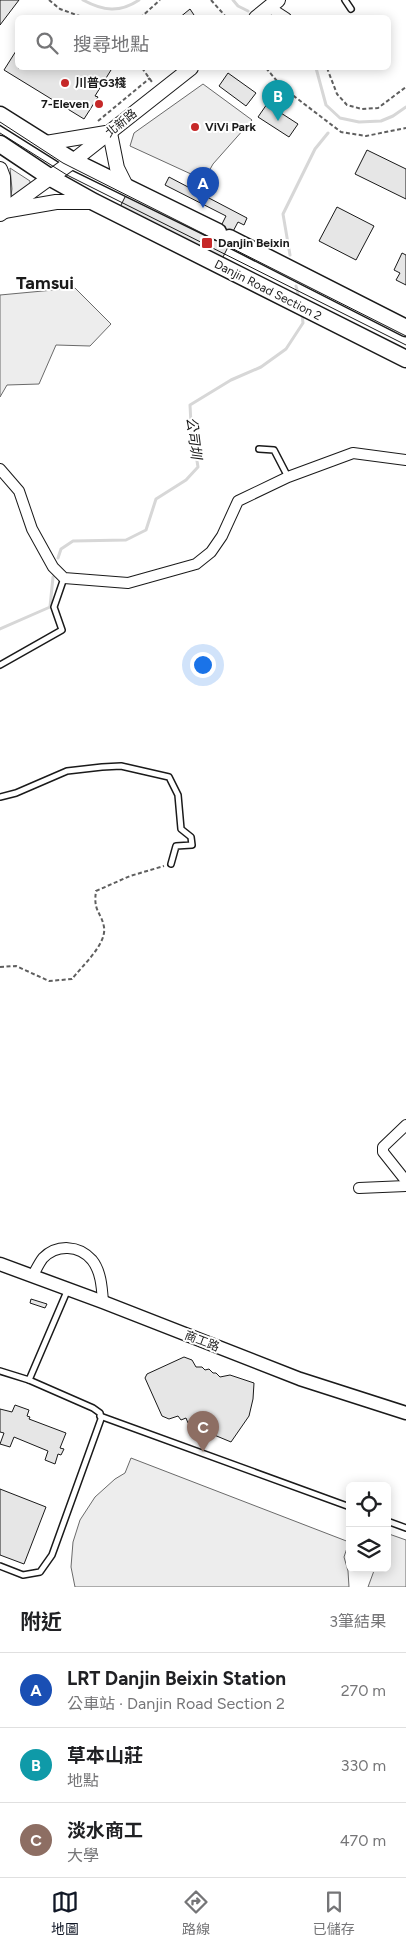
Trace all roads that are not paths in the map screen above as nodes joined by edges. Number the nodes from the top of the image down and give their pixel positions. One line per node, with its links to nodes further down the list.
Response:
1 (345, 0): 3 (lane)
2 (273, 3): 4 (main road); 5 (street)
3 (351, 9)
4 (259, 15)
5 (283, 15)
6 (188, 70): 8 (main road, 北新路)
7 (0, 115): 9 (main road)
8 (110, 133): 9 (main road); 11 (main road, 北新路); 14 (main road)
9 (46, 143): 11 (main road)
10 (0, 144): 13 (main road, Danjin Road Section 2)
11 (73, 161): 13 (main road, 北新路); 14 (main road)
12 (0, 169): 16 (main road)
13 (51, 178): 15 (main road, Danjin Road Section 2); 16 (main road, 北新路)
14 (126, 186): 17 (main road)
15 (94, 202): 16 (main road); 18 (main road, Danjin Road Section 2)
16 (2, 212)
17 (406, 328)
18 (406, 359)
19 (259, 449): 22 (lane)
20 (406, 460): 22 (street)
21 (0, 469): 23 (street)
22 (288, 477): 23 (street)
23 (64, 578): 24 (lane)
24 (0, 665)
25 (0, 797): 26 (lane)
26 (171, 864)
27 (406, 1125): 28 (street)
28 (406, 1181)
29 (406, 1186): 30 (street)
30 (359, 1188)
31 (0, 1264): 32 (street, 商工路)
32 (33, 1275): 33 (street, 商工路); 34 (street)
33 (68, 1289): 34 (street, 商工路); 36 (lane)
34 (103, 1302): 37 (street, 商工路)
35 (0, 1371): 36 (lane)
36 (29, 1380): 38 (lane)
37 (406, 1413)
38 (100, 1416): 39 (lane); 42 (lane)
39 (346, 1506)
40 (391, 1522): 41 (lane)
41 (406, 1528)
42 (0, 1566)

